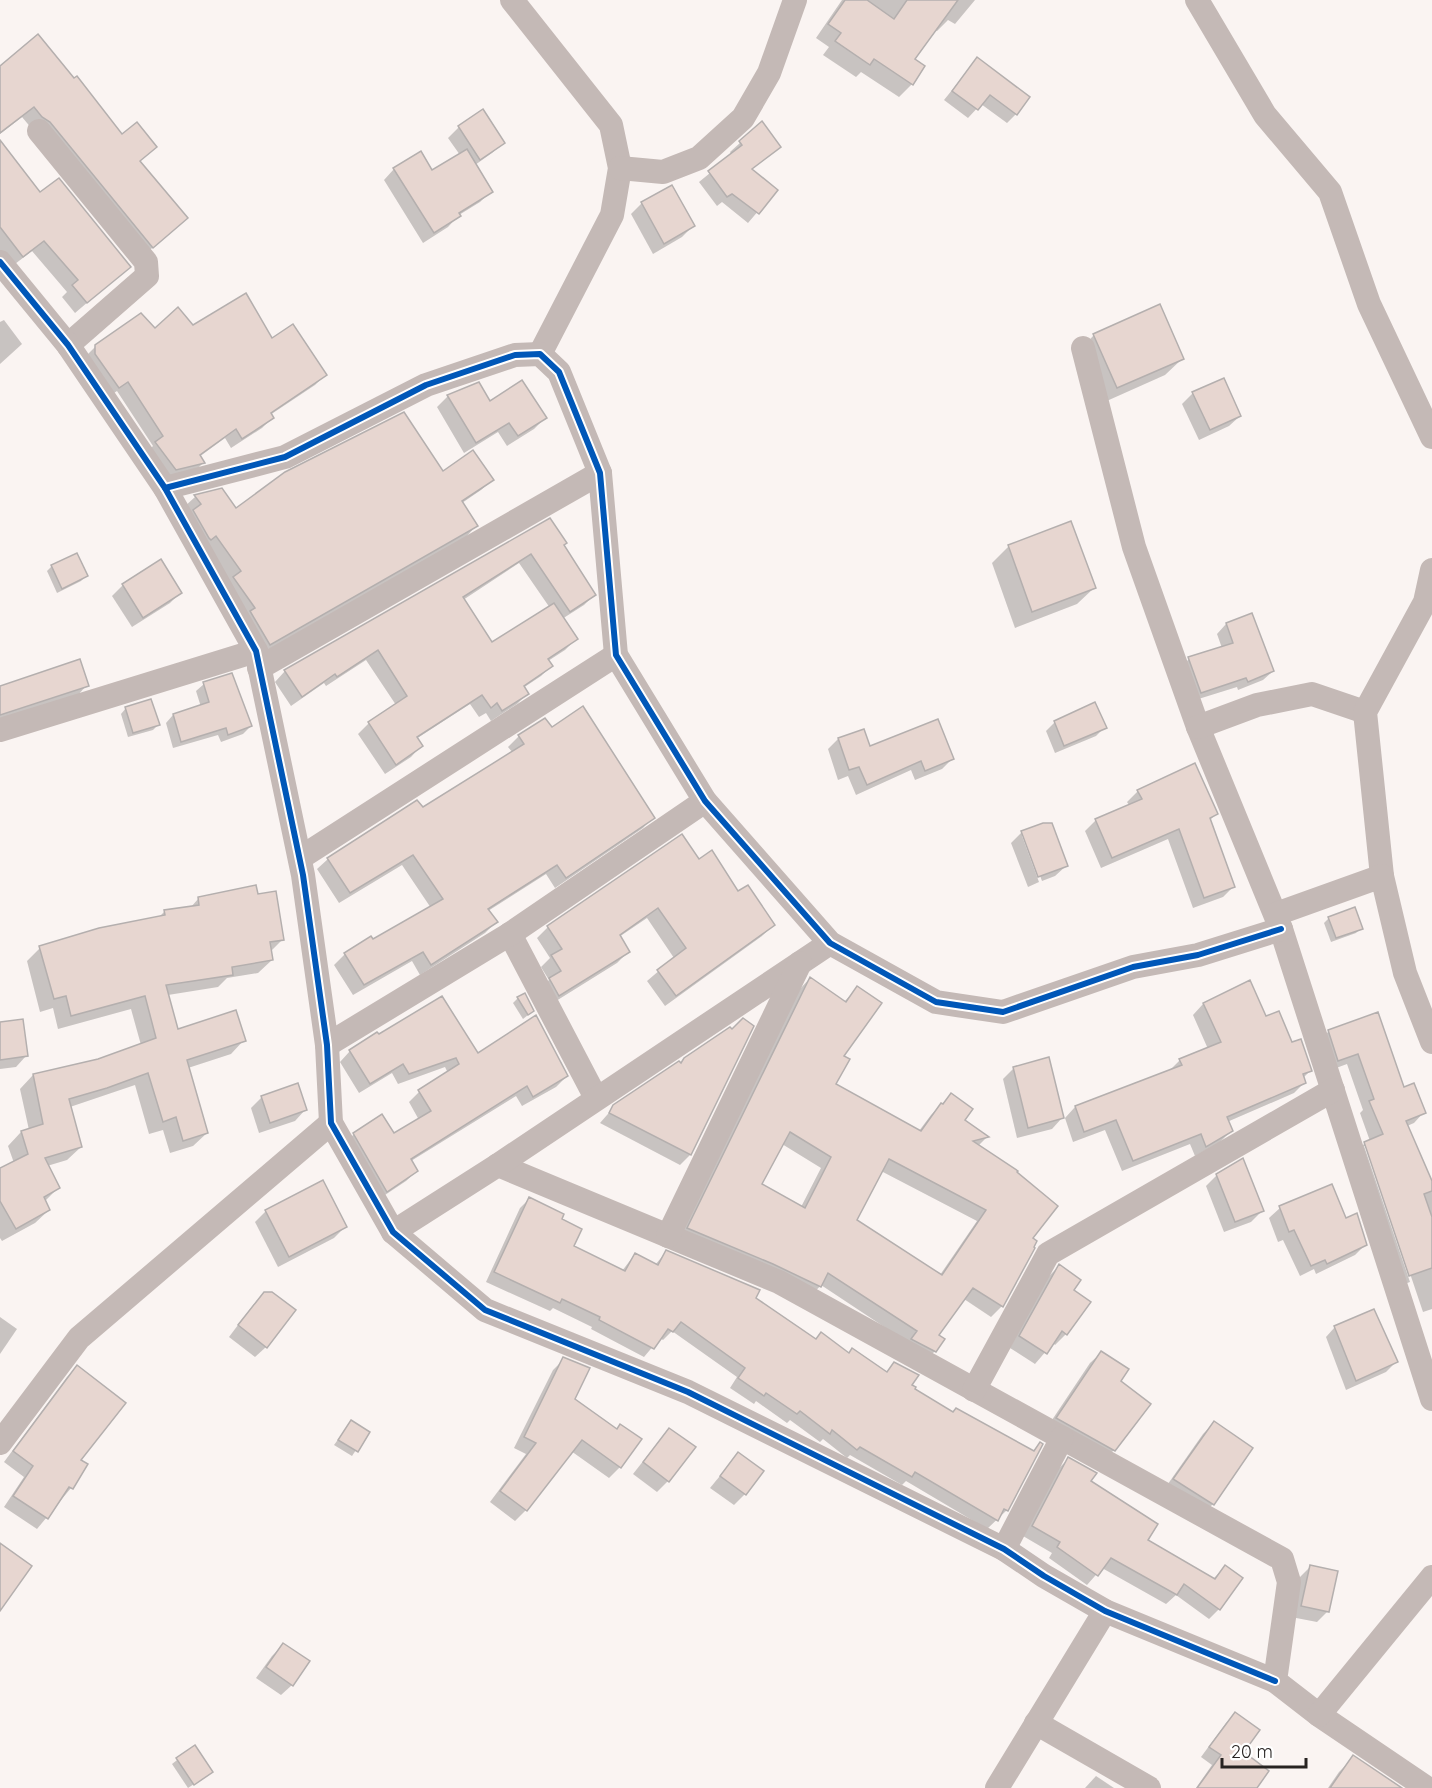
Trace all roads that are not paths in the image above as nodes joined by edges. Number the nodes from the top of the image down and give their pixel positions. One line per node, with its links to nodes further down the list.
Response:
1 (512, 0): 5 (street)
2 (795, 0): 5 (street)
3 (1197, 0): 10 (street)
4 (39, 131): 7 (street)
5 (620, 168): 9 (street)
6 (0, 262): 7 (street)
7 (68, 345): 12 (street)
8 (1083, 348): 17 (street)
9 (540, 354): 11 (street); 12 (street)
10 (1432, 437)
11 (600, 473): 14 (street); 15 (street)
12 (165, 488): 15 (street)
13 (1432, 570): 16 (street)
14 (616, 655): 19 (street); 20 (street)
15 (257, 659): 18 (street); 20 (street)
16 (1365, 712): 17 (street); 21 (street)
17 (1198, 727): 22 (street)
18 (0, 730)
19 (705, 801): 23 (street); 24 (street)
20 (300, 858): 27 (street)
21 (1382, 876): 22 (street); 26 (street)
22 (1279, 922): 24 (street); 28 (street)
23 (510, 934): 27 (street); 29 (street)
24 (830, 943): 25 (street)
25 (800, 962): 29 (street); 33 (street)
26 (1432, 1042)
27 (327, 1045): 30 (street)
28 (1333, 1090): 34 (street); 35 (street)
29 (596, 1098): 31 (street)
30 (331, 1123): 32 (street); 37 (street)
31 (498, 1165): 32 (street); 33 (street)
32 (393, 1232): 38 (street)
33 (668, 1236): 34 (street)
34 (974, 1390): 36 (street)
35 (1432, 1399)
36 (1062, 1438): 38 (street); 41 (street)
37 (0, 1443)
38 (1004, 1549): 40 (street)
39 (1432, 1577): 42 (street)
40 (1105, 1611): 41 (street); 43 (street)
41 (1275, 1681): 42 (street)
42 (1319, 1714): 46 (street)
43 (1036, 1723): 44 (street); 45 (street)
44 (997, 1788)
45 (1149, 1788)
46 (1428, 1788)

